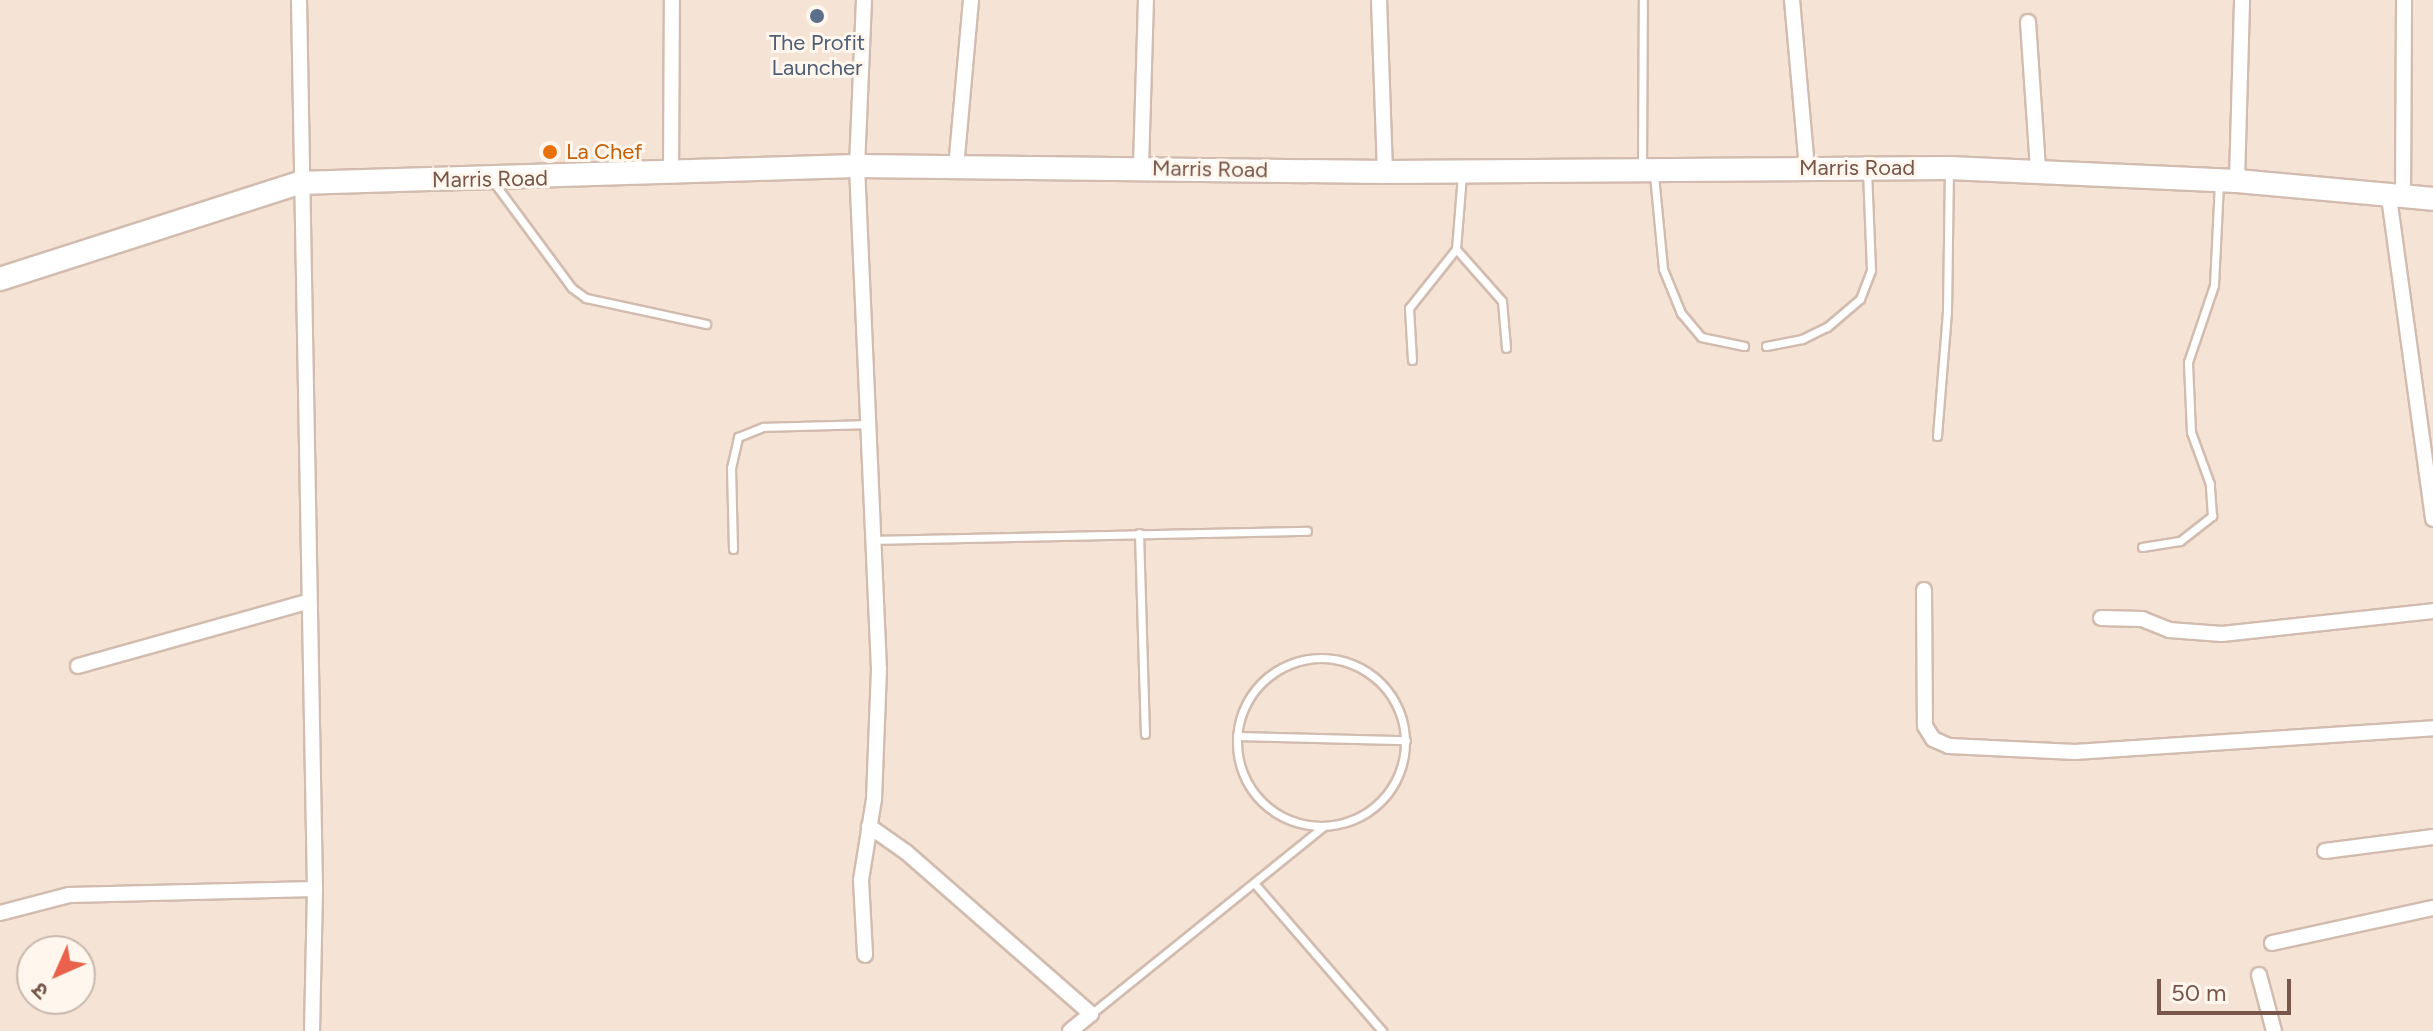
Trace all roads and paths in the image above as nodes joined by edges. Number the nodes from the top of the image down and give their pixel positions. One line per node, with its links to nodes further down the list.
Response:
1 (299, 0): 25 (street)
2 (672, 0): 22 (street)
3 (864, 0): 12 (street)
4 (971, 0): 14 (street)
5 (1146, 0): 13 (street)
6 (1379, 0): 20 (street)
7 (1643, 0): 17 (lane)
8 (1792, 0): 15 (street)
9 (2242, 0): 24 (street)
10 (2404, 0): 26 (street)
11 (2028, 22): 18 (street)
12 (857, 166): 14 (street, Marris Road); 22 (street, Marris Road); 35 (street)
13 (1141, 167): 14 (street, Marris Road); 20 (street, Marris Road)
14 (956, 168)
15 (1807, 168): 17 (street, Marris Road); 19 (street, Marris Road)
16 (1949, 168): 18 (street, Marris Road); 19 (street, Marris Road); 36 (lane)
17 (1648, 169): 21 (street, Marris Road); 31 (lane)
18 (2038, 169): 24 (street, Marris Road)
19 (1867, 170): 32 (lane)
20 (1385, 172): 21 (street, Marris Road)
21 (1462, 172): 28 (lane)
22 (671, 175): 23 (street, Marris Road)
23 (491, 179): 25 (street, Marris Road); 30 (lane)
24 (2228, 181): 26 (street, Marris Road); 41 (lane)
25 (299, 183): 29 (street, Marris Road); 44 (street)
26 (2396, 197): 27 (street, Marris Road); 37 (street)
27 (2433, 199)
28 (1456, 249): 33 (lane); 34 (lane)
29 (0, 279)
30 (706, 324)
31 (1744, 346)
32 (1766, 346)
33 (1506, 348)
34 (1412, 360)
35 (870, 424): 40 (street); 42 (lane)
36 (1937, 436)
37 (2433, 519)
38 (1307, 531): 39 (lane)
39 (1139, 533): 40 (lane); 49 (lane)
40 (874, 540): 52 (street)
41 (2142, 547)
42 (733, 549)
43 (1924, 590): 48 (street)
44 (307, 602): 47 (street); 57 (street)
45 (2433, 611): 46 (street)
46 (2101, 618)
47 (78, 666)
48 (2433, 728)
49 (1145, 734)
50 (1237, 736): 51 (lane); 51 (lane); 53 (lane)
51 (1406, 740): 53 (lane)
52 (869, 826): 61 (street); 63 (street)
53 (1323, 827): 56 (lane)
54 (2433, 837): 55 (street)
55 (2325, 851)
56 (1254, 883): 63 (lane); 66 (lane)
57 (315, 889): 59 (street); 64 (street)
58 (2433, 908): 60 (street)
59 (0, 913)
60 (2272, 943)
61 (865, 955)
62 (2259, 975): 67 (street)
63 (1091, 1014): 65 (street)
64 (312, 1031)
65 (1070, 1031)
66 (1382, 1031)
67 (2274, 1031)

